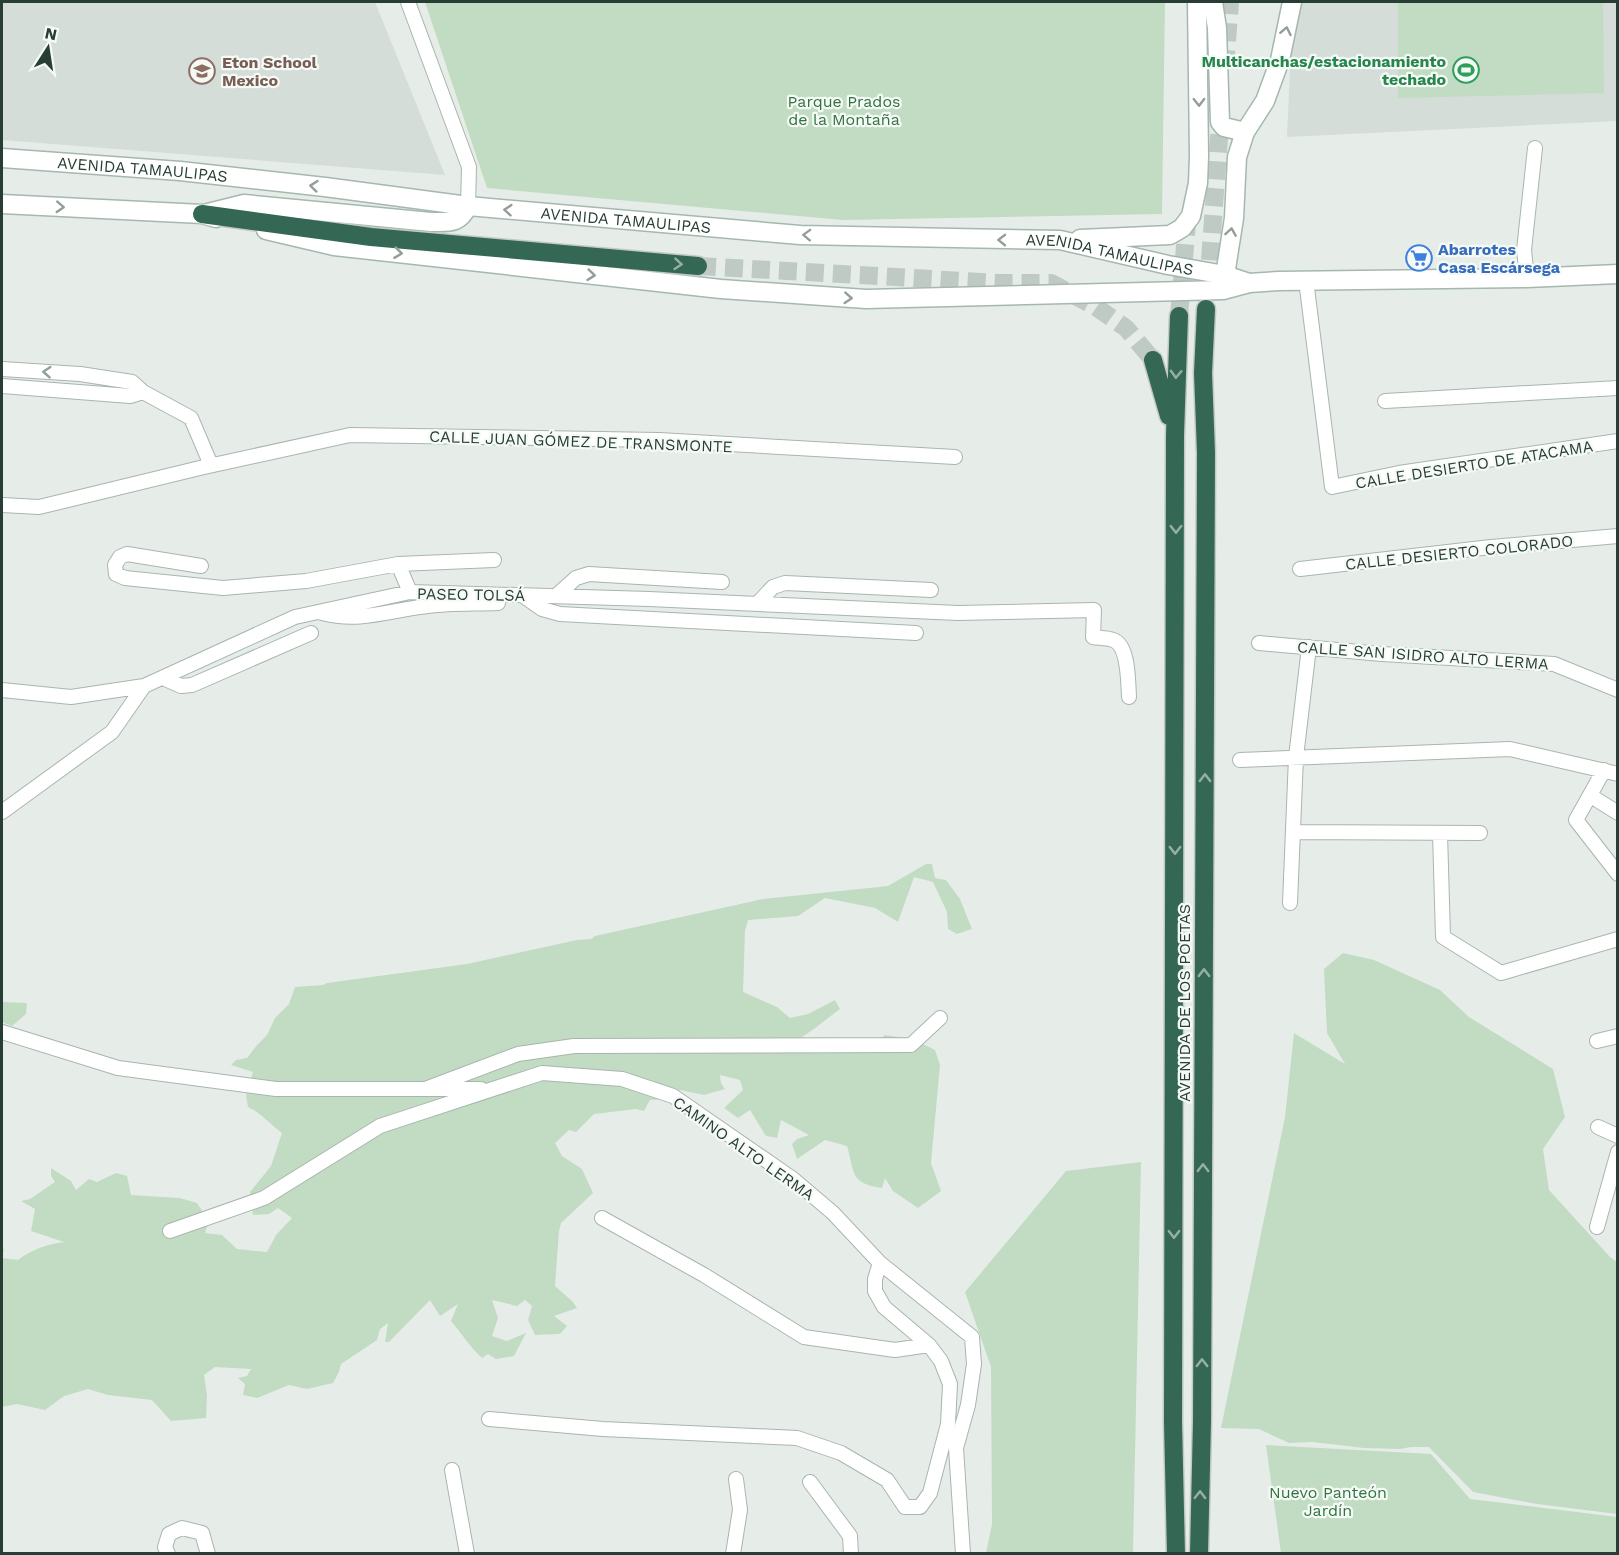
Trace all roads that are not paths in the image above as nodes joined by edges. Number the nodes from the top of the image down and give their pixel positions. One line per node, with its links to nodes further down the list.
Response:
1 (408, 2): 9 (street)
2 (1197, 2): 11 (street, one-way to 11)
3 (1213, 2): 5 (street)
4 (1292, 2): 5 (street, one-way to 4)
5 (1245, 132): 16 (street, one-way to 5)
6 (1535, 148): 14 (street)
7 (2, 158): 9 (street, AVENIDA TAMAULIPAS, one-way to 7)
8 (2, 204): 10 (street, AVENIDA TAMAULIPAS, one-way to 10)
9 (468, 206): 10 (street); 11 (street, AVENIDA TAMAULIPAS, one-way to 9)
10 (202, 214): 12 (highway, one-way to 12); 16 (street, AVENIDA TAMAULIPAS, one-way to 16)
11 (1060, 240): 16 (street, AVENIDA TAMAULIPAS)
12 (698, 266)
13 (1617, 274): 14 (street, AVENIDA TAMAULIPAS)
14 (1527, 278): 15 (street, AVENIDA TAMAULIPAS)
15 (1306, 280): 16 (street, AVENIDA TAMAULIPAS); 28 (street, CALLE DESIERTO DE ATACAMA)
16 (1224, 283)
17 (1206, 309): 91 (highway, AVENIDA DE LOS POETAS, one-way to 17)
18 (1179, 316): 27 (highway, one-way to 27)
19 (1154, 360): 27 (highway)
20 (2, 369): 21 (street, one-way to 20)
21 (80, 374): 24 (street); 25 (street)
22 (2, 386): 24 (street)
23 (1617, 388): 26 (street)
24 (79, 392): 25 (street)
25 (143, 392): 30 (street)
26 (1385, 401)
27 (1175, 435): 90 (highway, AVENIDA DE LOS POETAS, one-way to 90)
28 (1617, 441)
29 (955, 457): 30 (street, CALLE JUAN GÓMEZ DE TRANSMONTE)
30 (211, 465): 31 (street, CALLE JUAN GÓMEZ DE TRANSMONTE)
31 (2, 505)
32 (1617, 536): 36 (street, CALLE DESIERTO COLORADO)
33 (494, 560): 34 (street)
34 (398, 564): 35 (street); 39 (street)
35 (201, 566)
36 (1300, 569)
37 (722, 582): 41 (street)
38 (932, 590): 43 (street)
39 (410, 592): 40 (street, PASEO TOLSÁ); 44 (street, PASEO TOLSÁ)
40 (522, 595): 41 (street, PASEO TOLSÁ); 46 (street)
41 (556, 596): 43 (street, PASEO TOLSÁ)
42 (498, 603): 44 (street)
43 (757, 604): 53 (street, PASEO TOLSÁ)
44 (318, 612): 49 (street, PASEO TOLSÁ)
45 (311, 633): 49 (street)
46 (916, 633)
47 (1259, 644): 48 (street, CALLE SAN ISIDRO ALTO LERMA)
48 (1309, 647): 52 (street, CALLE SAN ISIDRO ALTO LERMA); 54 (street)
49 (163, 678): 50 (street, PASEO TOLSÁ)
50 (144, 686): 51 (street, PASEO TOLSÁ); 58 (street)
51 (2, 690)
52 (1617, 690)
53 (1129, 697)
54 (1296, 757): 55 (street); 56 (street); 60 (street)
55 (1239, 760)
56 (1611, 772): 57 (street)
57 (1591, 796): 59 (street); 63 (street)
58 (2, 812)
59 (1617, 813)
60 (1293, 832): 61 (street); 64 (street)
61 (1440, 833): 62 (street); 65 (street)
62 (1480, 833)
63 (1617, 874)
64 (1290, 903)
65 (1617, 939)
66 (940, 1018): 71 (street)
67 (2, 1032): 71 (street)
68 (1617, 1036): 69 (street)
69 (1598, 1041)
70 (495, 1088): 71 (street); 77 (street, CAMINO ALTO LERMA); 78 (street, CAMINO ALTO LERMA)
71 (425, 1089)
72 (1598, 1126): 73 (street)
73 (1617, 1136)
74 (1617, 1152): 76 (street)
75 (602, 1218): 79 (street)
76 (1597, 1227)
77 (170, 1231)
78 (880, 1263): 79 (street); 89 (street, CAMINO ALTO LERMA)
79 (929, 1345): 80 (street)
80 (489, 1419)
81 (452, 1470): 86 (street)
82 (736, 1479): 87 (street)
83 (810, 1482): 88 (street)
84 (168, 1554): 85 (street)
85 (208, 1554)
86 (467, 1554)
87 (733, 1554)
88 (851, 1554)
89 (963, 1554)
90 (1176, 1554)
91 (1199, 1554)

